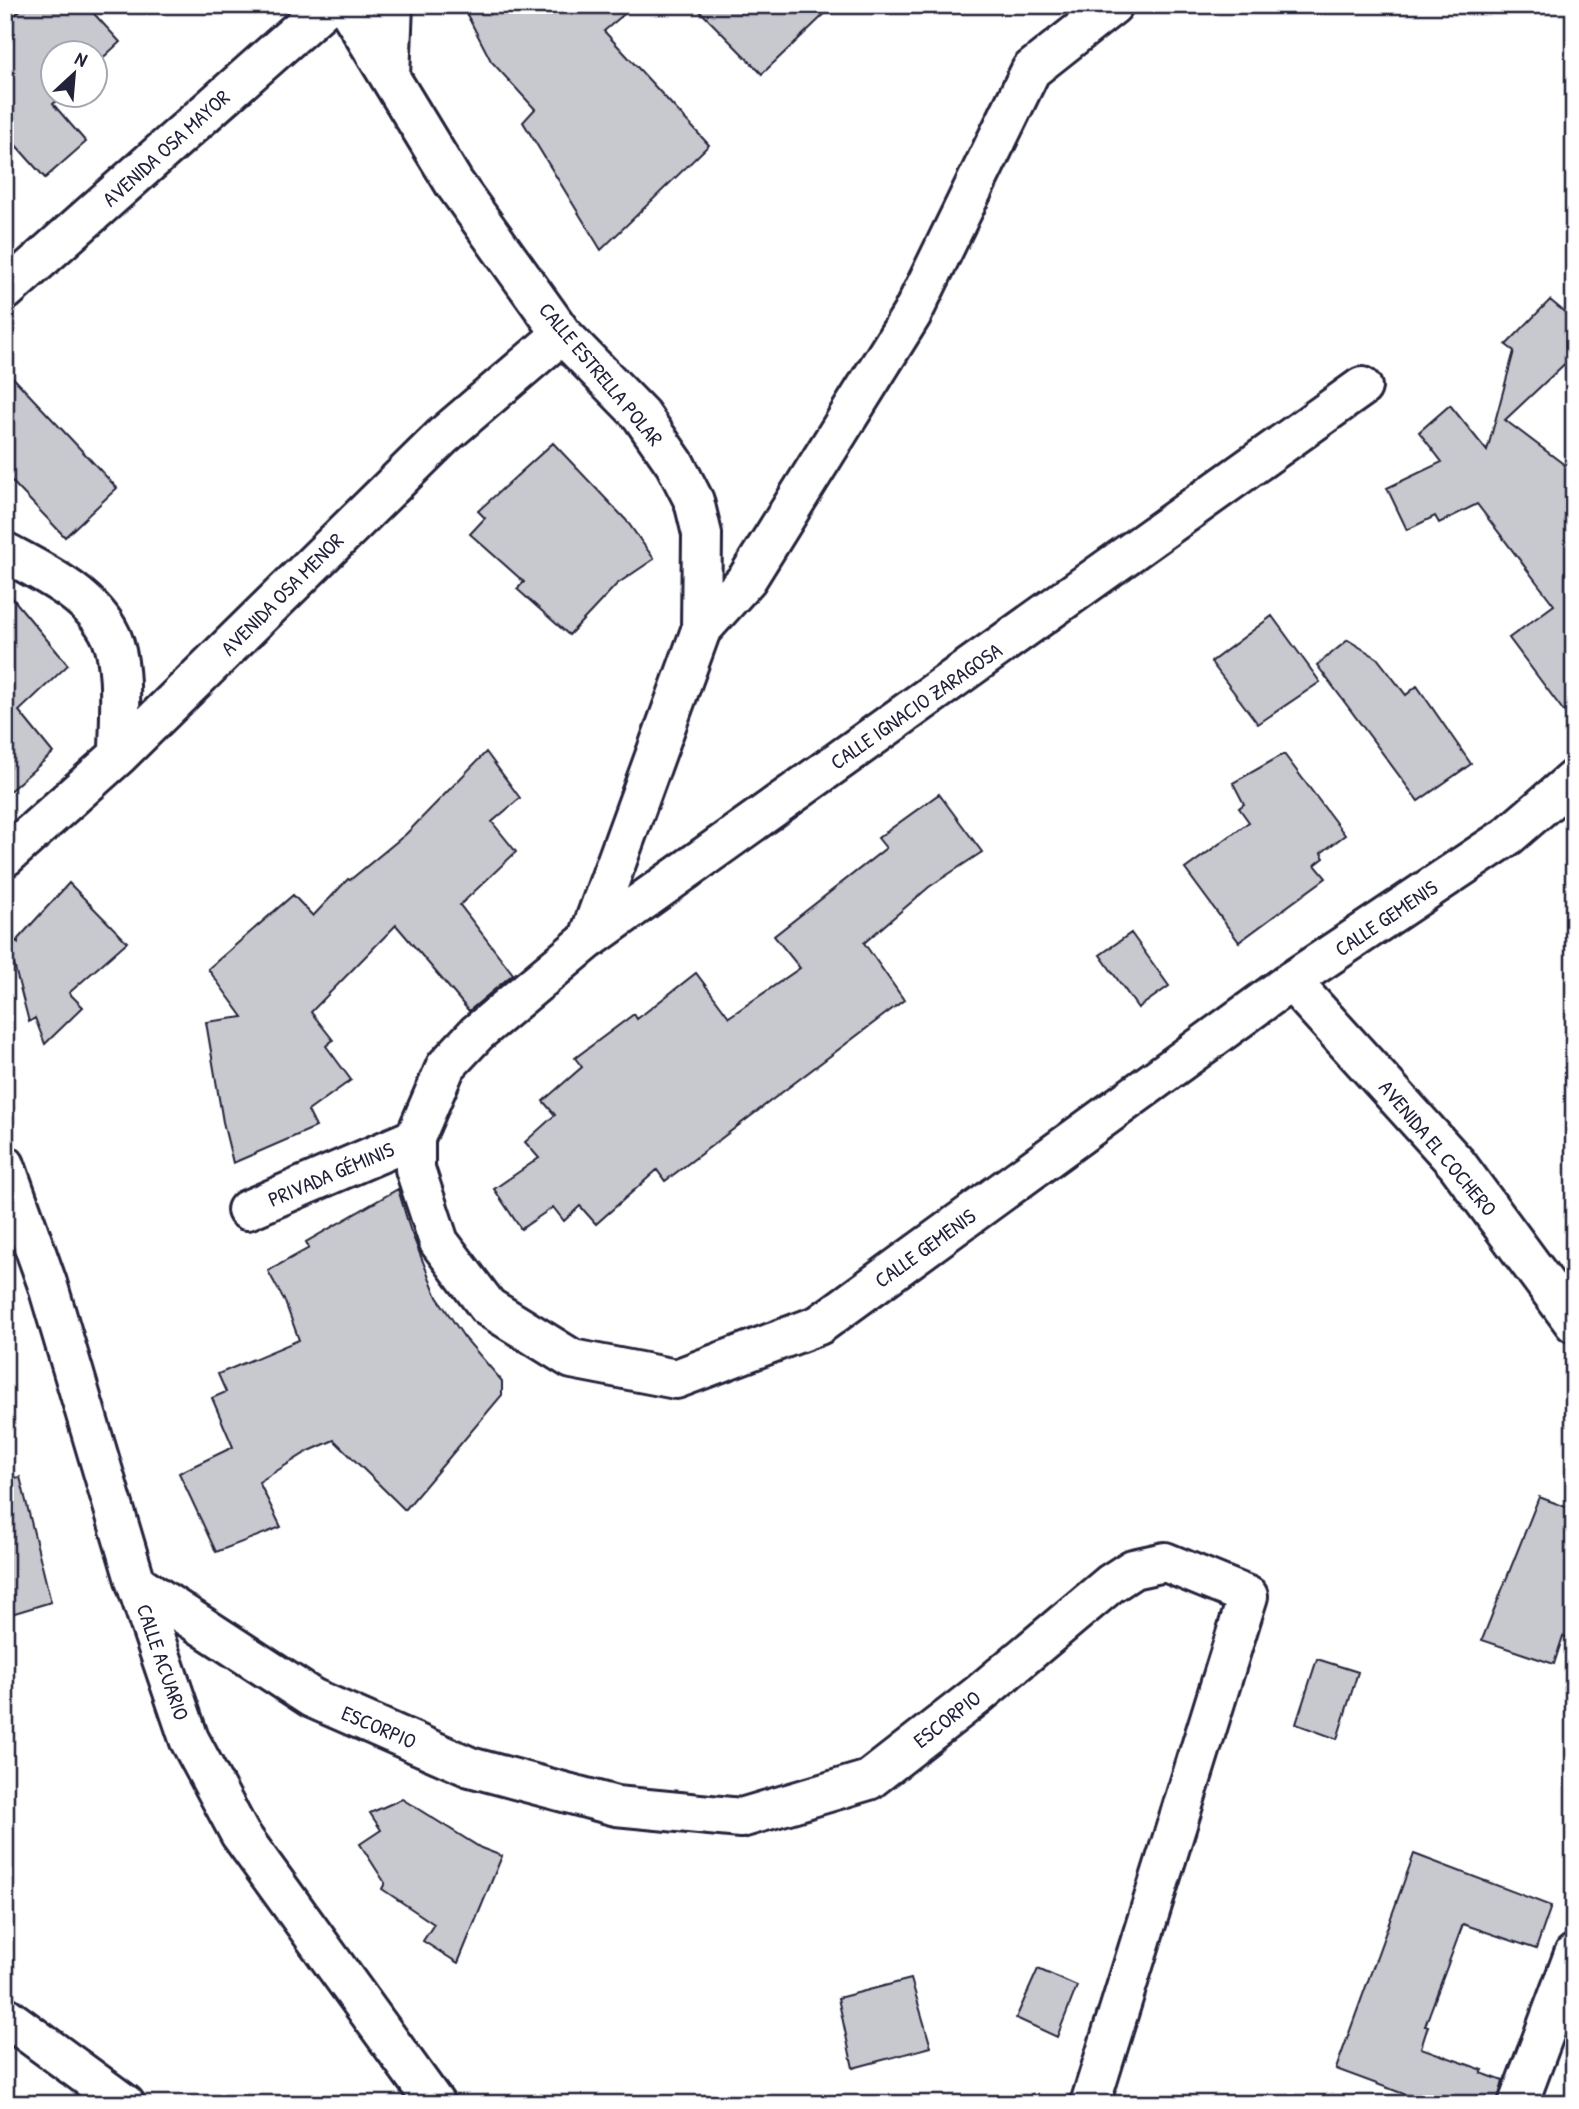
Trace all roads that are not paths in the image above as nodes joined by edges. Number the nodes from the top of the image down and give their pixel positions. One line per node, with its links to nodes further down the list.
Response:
1 (327, 5): 6 (street, AVENIDA OSA MAYOR)
2 (345, 5): 5 (street, CALLE ESTRELLA POLAR)
3 (393, 5): 5 (street)
4 (1113, 5): 10 (street)
5 (390, 76): 7 (street, CALLE ESTRELLA POLAR)
6 (5, 290)
7 (562, 334): 10 (street, CALLE ESTRELLA POLAR); 11 (street, AVENIDA OSA MENOR)
8 (1362, 387): 14 (street, CALLE IGNACIO ZARAGOSA)
9 (5, 552): 11 (street)
10 (701, 630): 14 (street, CALLE ESTRELLA POLAR)
11 (119, 755): 13 (street, AVENIDA OSA MENOR)
12 (1574, 779): 15 (street, CALLE GEMENIS)
13 (5, 857)
14 (588, 940): 16 (street, CALLE IGNACIO ZARAGOSA)
15 (1291, 981): 17 (street, CALLE GEMENIS); 20 (street, AVENIDA EL COCHERO)
16 (477, 1033): 17 (street, CALLE GEMENIS)
17 (415, 1138): 19 (street, PRIVADA GÉMINIS)
18 (5, 1165): 21 (street, CALLE ACUARIO)
19 (247, 1210)
20 (1574, 1323)
21 (136, 1583): 25 (street, CALLE ACUARIO); 26 (street, ESCORPIO)
22 (1574, 1954): 27 (street)
23 (5, 2016): 24 (street)
24 (125, 2104)
25 (435, 2104)
26 (1090, 2104)
27 (1518, 2104)

